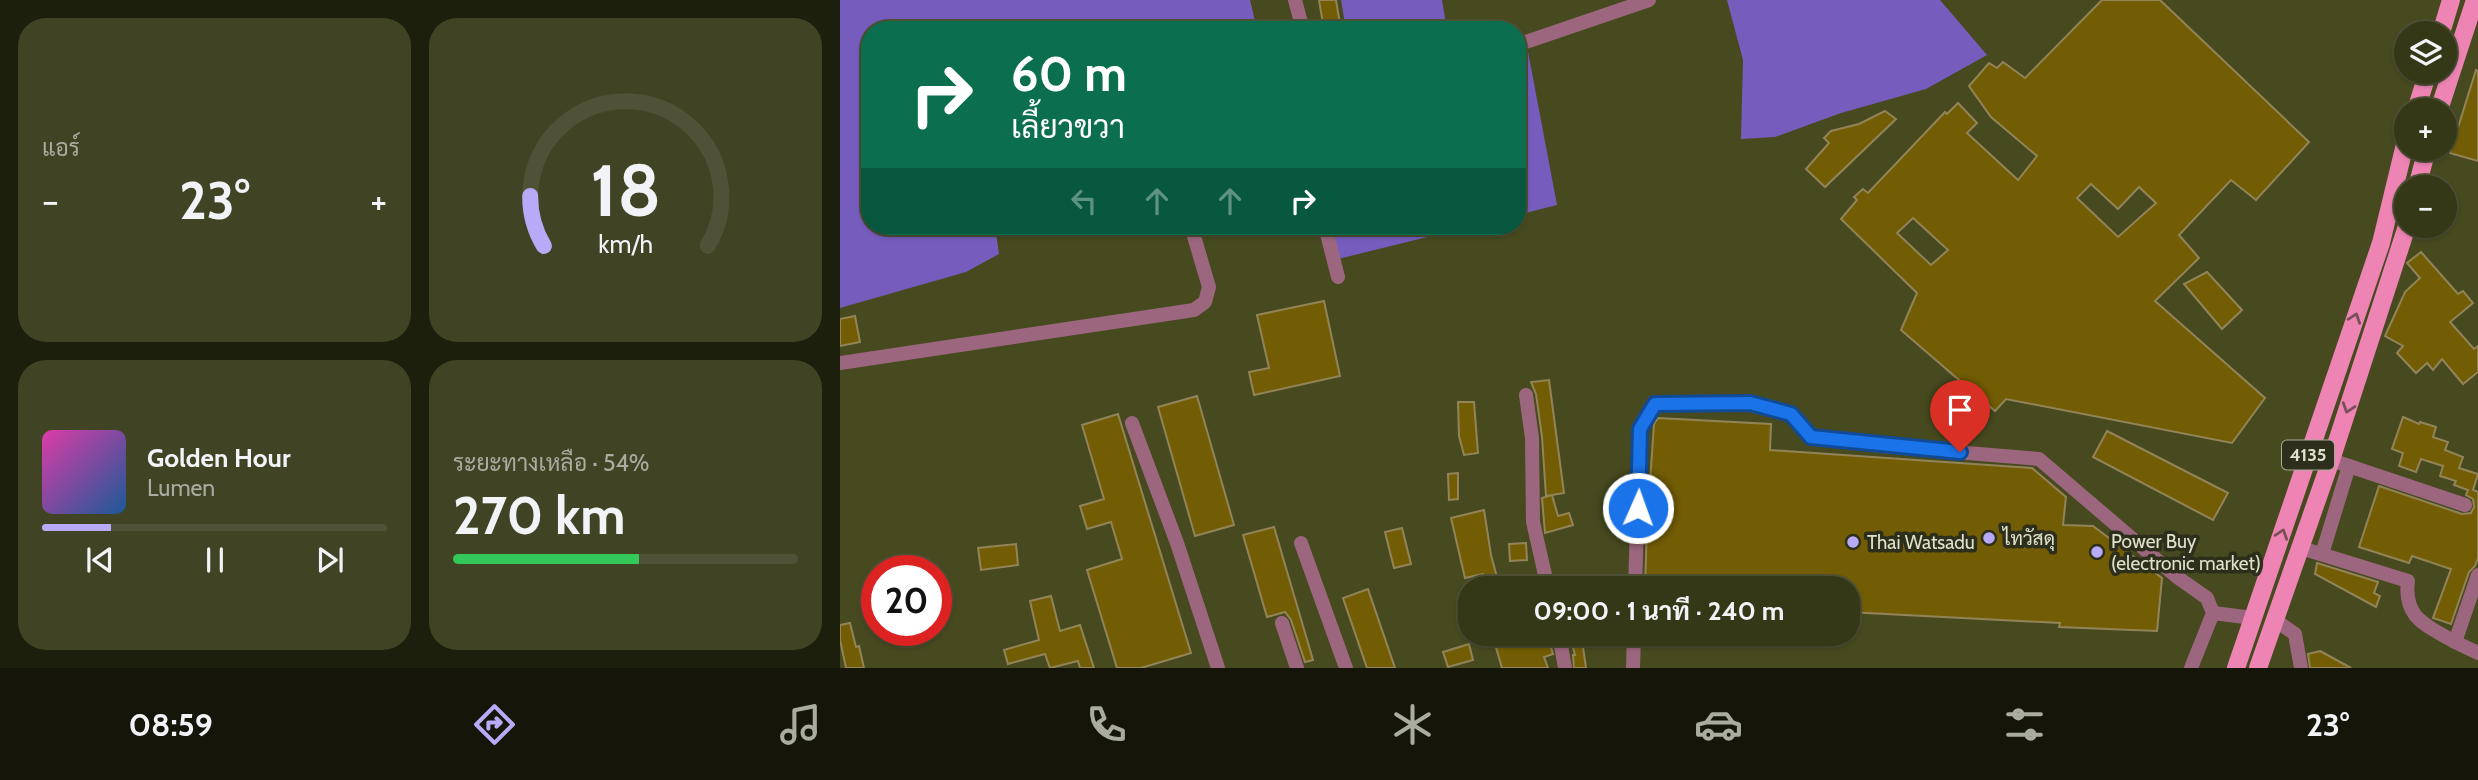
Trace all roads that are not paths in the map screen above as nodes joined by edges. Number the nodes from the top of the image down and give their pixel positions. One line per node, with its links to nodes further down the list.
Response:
1 (1295, 0): 5 (street)
2 (1649, 0): 7 (street)
3 (2451, 0): 6 (main road)
4 (2475, 0): 8 (main road)
5 (1301, 21)
6 (2445, 21)
7 (1526, 42)
8 (2443, 98)
9 (2401, 161): 28 (main road, 4135, one-way to 9)
10 (1194, 235): 14 (street)
11 (1327, 235): 13 (street)
12 (2403, 238): 17 (main road, 4135, one-way to 17)
13 (1339, 277)
14 (840, 363)
15 (1526, 395): 24 (street)
16 (1132, 423): 37 (street)
17 (2331, 460): 18 (street); 21 (main road, 4135)
18 (2349, 466): 19 (street); 22 (street)
19 (2465, 505)
20 (1301, 543): 39 (street)
21 (2301, 548): 22 (street); 29 (main road, 4135)
22 (2322, 554): 31 (street)
23 (2478, 575): 26 (street)
24 (1545, 576)
25 (1635, 576): 27 (street)
26 (2474, 602): 31 (street)
27 (2213, 613): 28 (street); 42 (street)
28 (2253, 618): 35 (main road, 4135)
29 (2275, 621): 36 (main road, 4135); 43 (street)
30 (1282, 623): 38 (street)
31 (2455, 642): 34 (street)
32 (1561, 646): 40 (street)
33 (1634, 646): 41 (street)
34 (2478, 653)
35 (2236, 665)
36 (2260, 665)
37 (1218, 668)
38 (1297, 668)
39 (1346, 668)
40 (1565, 668)
41 (1633, 668)
42 (2191, 668)
43 (2301, 668)

